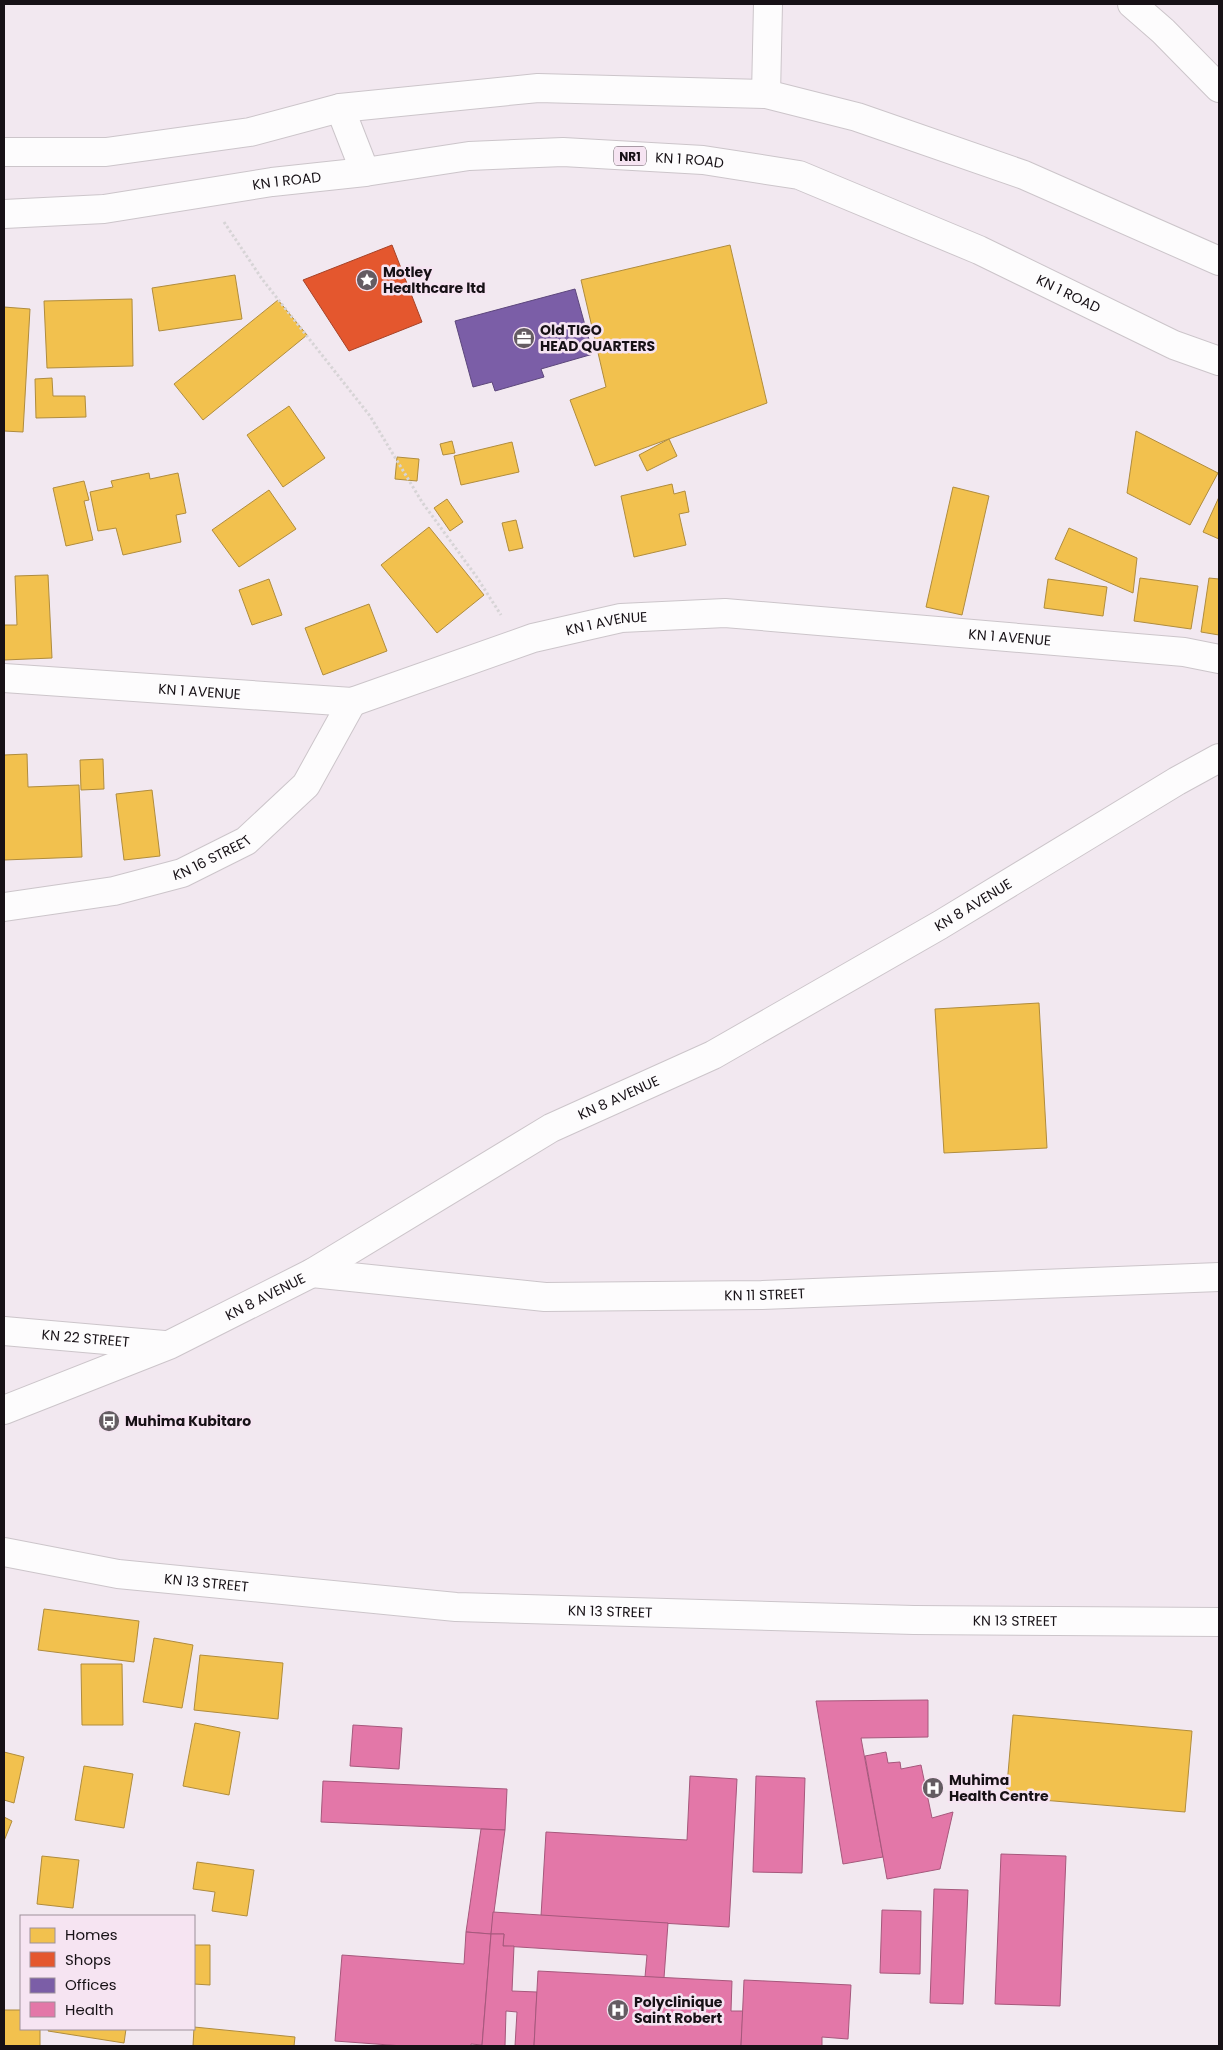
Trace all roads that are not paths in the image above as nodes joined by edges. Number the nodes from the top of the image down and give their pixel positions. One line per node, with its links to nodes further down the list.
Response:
1 (768, 4): 4 (main road)
2 (1132, 4): 3 (main road)
3 (1219, 88)
4 (766, 94): 5 (main road); 9 (main road)
5 (340, 108): 6 (main road); 7 (main road)
6 (4, 152)
7 (365, 172): 8 (main road, KN 1 ROAD / NR1); 10 (main road, KN 1 ROAD / NR1)
8 (4, 214)
9 (1219, 261)
10 (1219, 361)
11 (1219, 659): 13 (main road, KN 1 AVENUE)
12 (4, 678): 13 (main road, KN 1 AVENUE)
13 (352, 702): 15 (main road, KN 16 STREET)
14 (1219, 758): 16 (main road, KN 8 AVENUE)
15 (4, 907)
16 (312, 1273): 17 (main road, KN 11 STREET); 19 (main road, KN 8 AVENUE)
17 (1219, 1277)
18 (4, 1331): 19 (main road, KN 22 STREET)
19 (170, 1345): 20 (main road, KN 8 AVENUE)
20 (4, 1410)
21 (4, 1552): 22 (main road, KN 13 STREET)
22 (1219, 1622)

